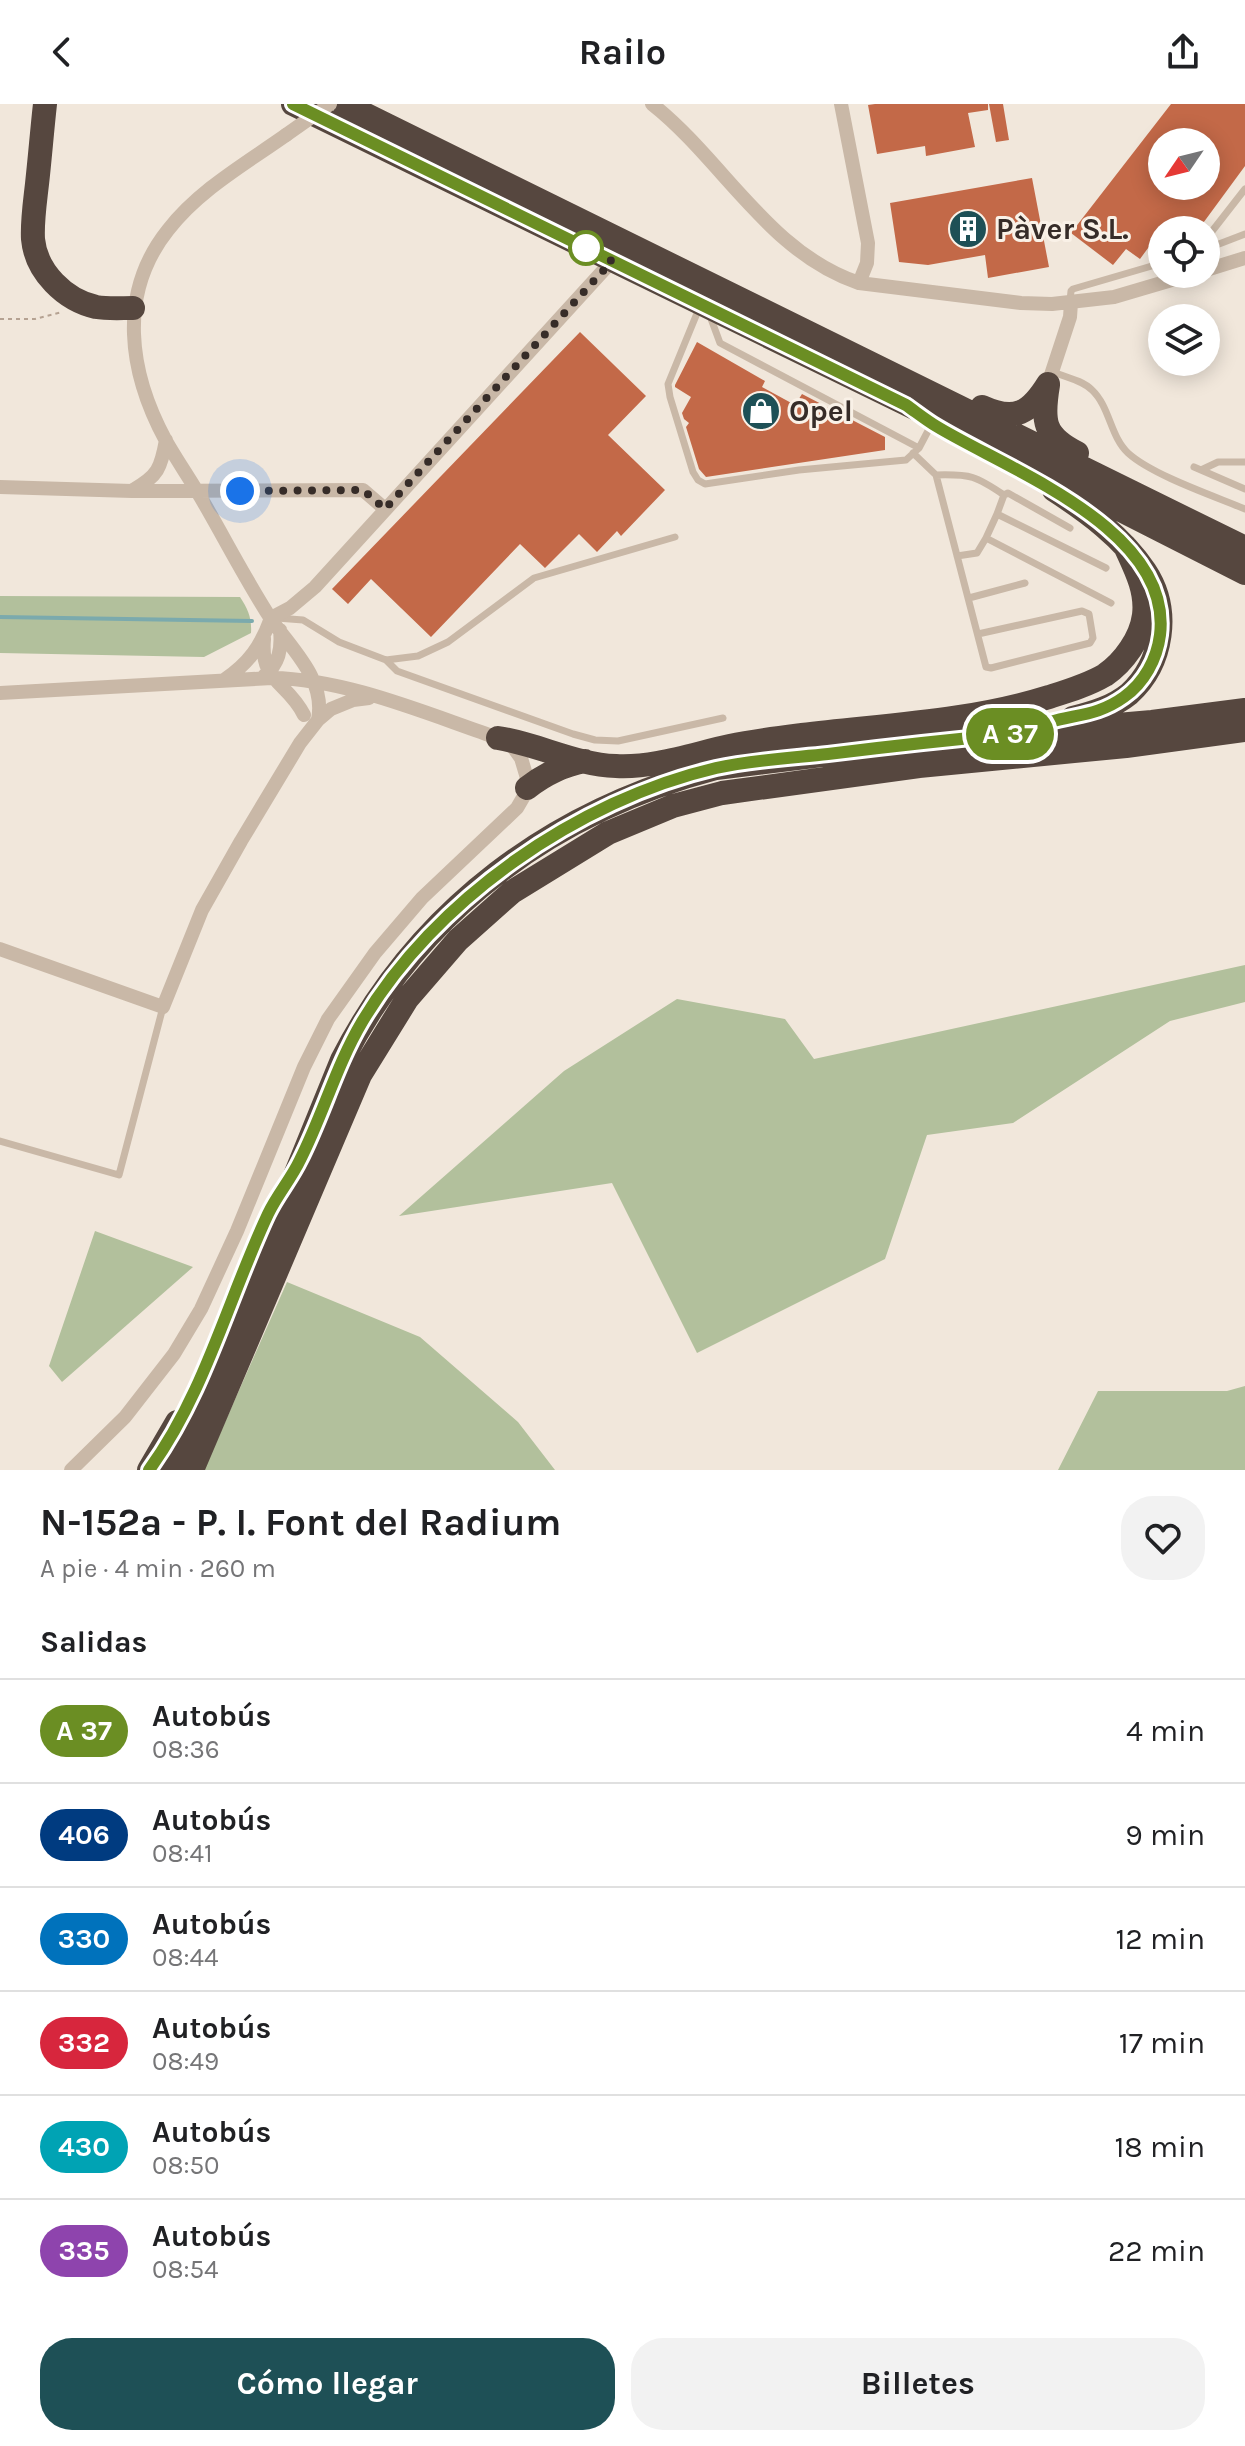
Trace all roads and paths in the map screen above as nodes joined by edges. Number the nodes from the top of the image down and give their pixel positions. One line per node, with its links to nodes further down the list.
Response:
1 (45, 104): 17 (highway)
2 (293, 104): 12 (highway)
3 (330, 104): 20 (street, bridge)
4 (344, 104): 22 (highway)
5 (652, 104): 15 (street)
6 (841, 104): 15 (street)
7 (1245, 189): 8 (lane)
8 (1220, 221)
9 (1245, 234): 10 (lane)
10 (1220, 244)
11 (1245, 258): 13 (street)
12 (612, 261): 19 (highway); 37 (street)
13 (1220, 266)
14 (1148, 267): 18 (lane)
15 (859, 283): 18 (street)
16 (1148, 287): 18 (street)
17 (73, 299): 20 (highway); 21 (path)
18 (1071, 303): 23 (street)
19 (704, 306): 24 (highway); 29 (lane); 29 (lane)
20 (133, 308): 28 (street)
21 (0, 319)
22 (843, 350): 25 (highway); 40 (highway)
23 (1050, 378): 25 (highway); 27 (highway); 38 (lane)
24 (906, 405): 26 (highway); 49 (highway)
25 (1023, 412): 27 (highway)
26 (938, 427): 29 (lane); 44 (highway)
27 (1048, 430): 40 (highway)
28 (166, 440): 34 (street); 35 (street)
29 (916, 450): 31 (lane)
30 (1245, 462): 33 (lane)
31 (936, 475): 36 (lane); 46 (lane)
32 (0, 487): 34 (street)
33 (1245, 489)
34 (132, 491): 35 (street)
35 (198, 491): 37 (street); 53 (street)
36 (1004, 495): 39 (lane); 41 (lane)
37 (385, 509): 53 (street)
38 (1245, 509)
39 (997, 514): 43 (lane); 48 (lane)
40 (1201, 526): 45 (highway); 47 (highway)
41 (1070, 528)
42 (675, 537): 56 (lane)
43 (986, 538): 46 (lane); 52 (lane)
44 (1125, 546): 66 (highway); 70 (highway)
45 (1245, 548)
46 (957, 556): 51 (lane)
47 (1245, 557)
48 (1106, 568)
49 (1245, 573)
50 (1025, 583): 51 (lane)
51 (969, 598): 54 (lane)
52 (1111, 603)
53 (275, 624): 55 (street); 56 (lane); 57 (street); 58 (street)
54 (978, 634): 54 (lane)
55 (264, 639): 57 (street); 59 (street)
56 (386, 660): 64 (lane)
57 (267, 677): 58 (street); 59 (street); 63 (street)
58 (314, 680): 61 (street); 63 (street)
59 (222, 681): 60 (street)
60 (0, 693)
61 (373, 697): 63 (street); 67 (street)
62 (1245, 710): 66 (highway)
63 (311, 717): 73 (street)
64 (723, 718)
65 (1245, 730): 69 (highway)
66 (1022, 733): 75 (highway)
67 (498, 738): 70 (highway); 71 (street)
68 (1245, 745): 69 (highway)
69 (1126, 746): 76 (highway)
70 (585, 761): 71 (highway)
71 (527, 788): 77 (street)
72 (0, 949): 73 (street)
73 (163, 1007): 74 (lane)
74 (0, 1141)
75 (300, 1160): 78 (highway); 79 (highway)
76 (224, 1398): 80 (highway); 81 (highway)
77 (71, 1470)
78 (149, 1470)
79 (170, 1470)
80 (192, 1470)
81 (208, 1470)

